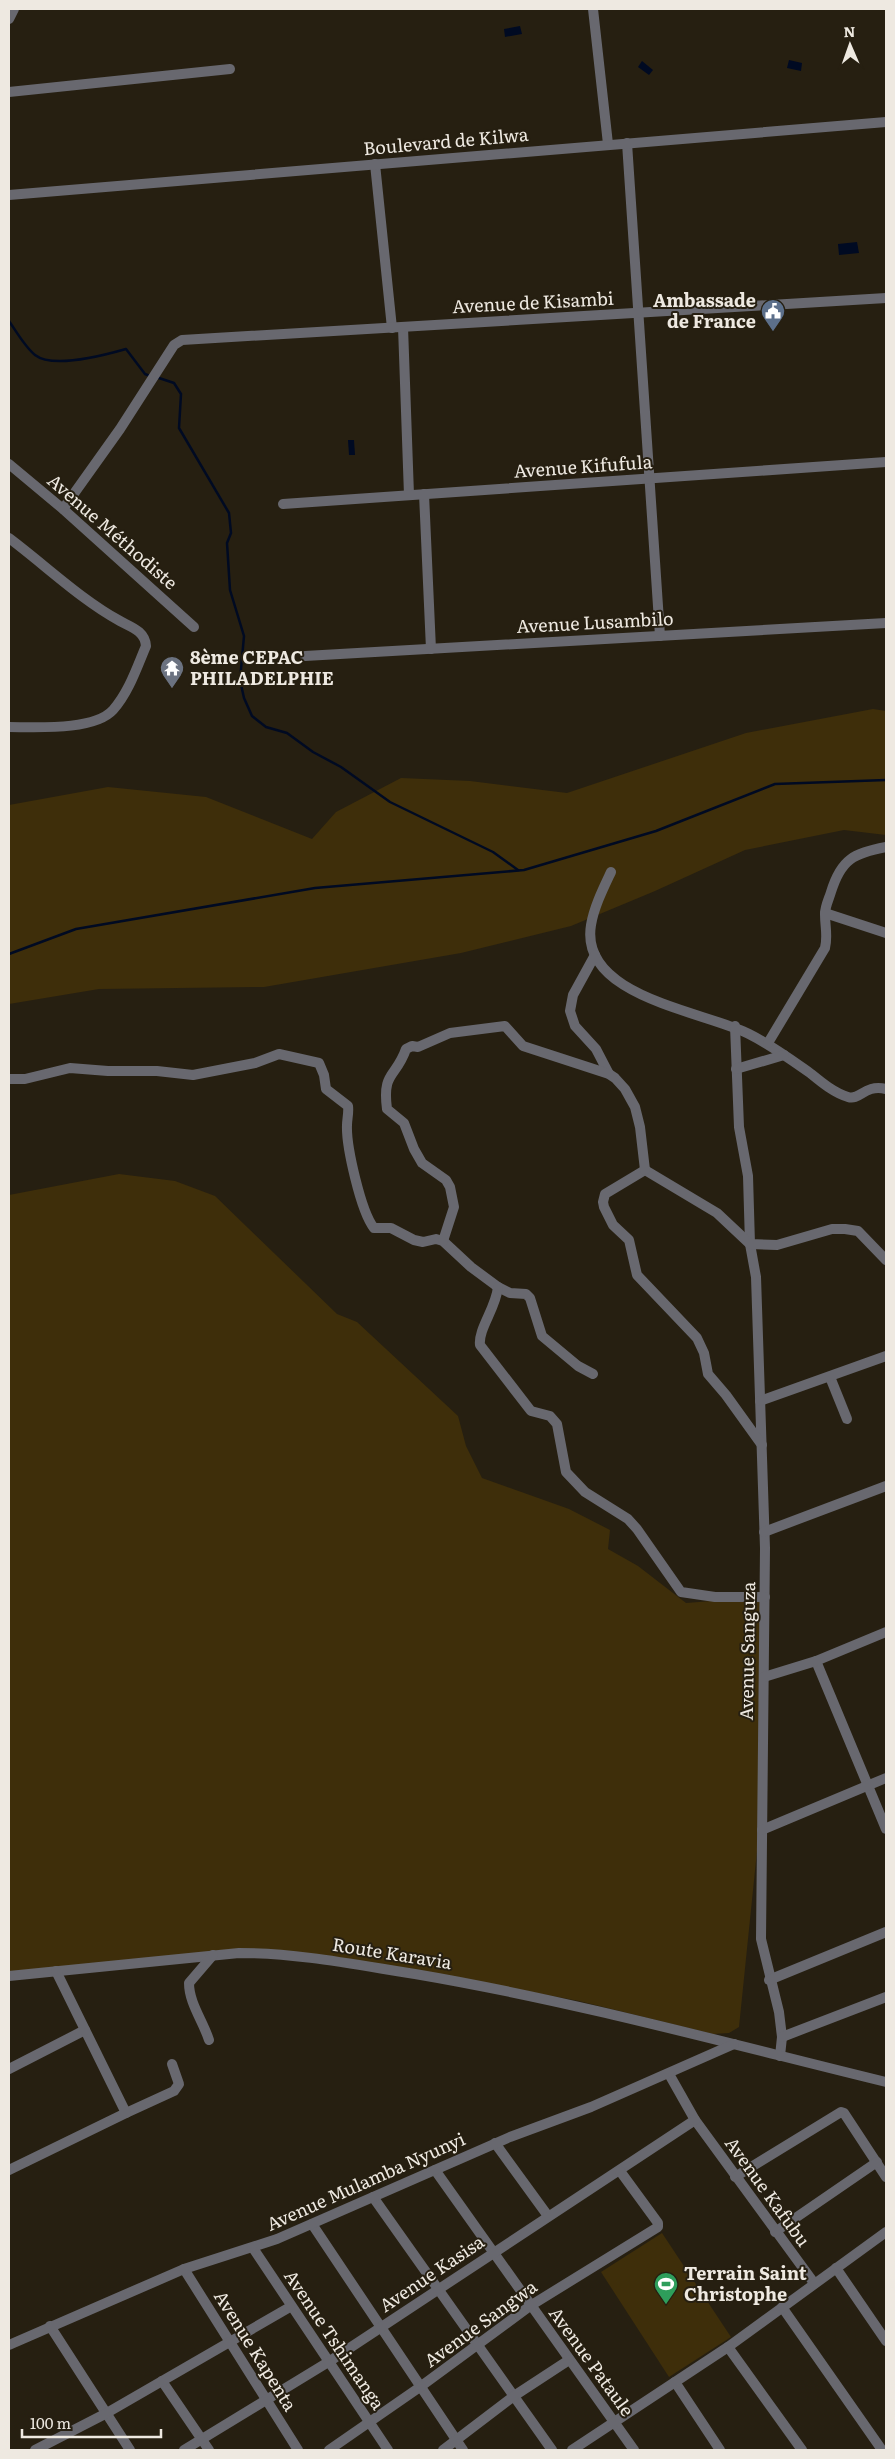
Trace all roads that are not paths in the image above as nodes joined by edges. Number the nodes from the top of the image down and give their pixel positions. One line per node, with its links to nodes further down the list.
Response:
1 (14, 9): 3 (street)
2 (593, 9): 8 (street)
3 (9, 19)
4 (230, 69): 5 (street)
5 (9, 92)
6 (886, 122): 7 (street, Boulevard de Kilwa)
7 (627, 143): 8 (street, Boulevard de Kilwa); 12 (street)
8 (608, 144): 9 (street, Boulevard de Kilwa)
9 (375, 164): 10 (street, Boulevard de Kilwa); 13 (street)
10 (9, 195)
11 (886, 298): 12 (street, Avenue de Kisambi)
12 (639, 313): 13 (street, Avenue de Kisambi); 16 (street)
13 (397, 328): 18 (street); 20 (street, Avenue de Kisambi)
14 (886, 462): 16 (street, Avenue Kifufula)
15 (9, 464): 20 (street, Avenue Méthodiste)
16 (650, 478): 17 (street, Avenue Kifufula); 24 (street)
17 (424, 494): 18 (street, Avenue Kifufula); 25 (street)
18 (409, 495): 19 (street, Avenue Kifufula)
19 (283, 504)
20 (63, 509): 23 (street, Avenue Méthodiste)
21 (9, 538): 27 (street)
22 (886, 622): 24 (street, Avenue Lusambilo)
23 (194, 626)
24 (660, 636): 25 (street, Avenue Lusambilo)
25 (431, 649): 26 (street, Avenue Lusambilo)
26 (305, 656)
27 (9, 727)
28 (886, 847): 30 (street)
29 (611, 872): 32 (street)
30 (825, 913): 31 (street); 34 (street)
31 (886, 934)
32 (594, 956): 33 (street); 37 (street)
33 (735, 1026): 34 (street); 36 (street, Avenue Sanguza)
34 (768, 1043): 35 (street)
35 (784, 1055): 36 (street); 39 (street)
36 (736, 1069): 42 (street, Avenue Sanguza)
37 (608, 1074): 40 (street); 41 (street)
38 (9, 1079): 41 (street)
39 (886, 1089)
40 (645, 1170): 42 (street); 50 (street)
41 (443, 1241): 44 (street)
42 (750, 1244): 43 (street); 48 (street, Avenue Sanguza)
43 (886, 1260)
44 (498, 1287): 46 (street); 53 (street)
45 (886, 1356): 47 (street)
46 (592, 1374)
47 (830, 1378): 48 (street); 49 (street)
48 (760, 1401): 50 (street, Avenue Sanguza)
49 (846, 1418)
50 (762, 1446): 52 (street, Avenue Sanguza)
51 (886, 1486): 52 (street)
52 (764, 1532): 53 (street, Avenue Sanguza)
53 (765, 1597): 56 (street, Avenue Sanguza)
54 (886, 1632): 55 (street)
55 (816, 1661): 56 (street); 58 (street)
56 (764, 1677): 60 (street, Avenue Sanguza)
57 (886, 1778): 58 (street)
58 (868, 1786): 59 (street); 60 (street)
59 (886, 1829)
60 (762, 1830): 65 (street, Avenue Sanguza)
61 (886, 1932): 65 (street)
62 (213, 1955): 63 (street, Route Karavia); 69 (street); 70 (street, Route Karavia)
63 (56, 1971): 64 (street, Route Karavia); 67 (street)
64 (9, 1976)
65 (769, 1980): 68 (street, Avenue Sanguza)
66 (886, 1997): 68 (street)
67 (85, 2030): 73 (street); 76 (street)
68 (782, 2037): 71 (street, Avenue Sanguza)
69 (209, 2040)
70 (734, 2044): 71 (street, Route Karavia); 74 (street, Avenue Mulamba Nyunyi)
71 (780, 2056): 75 (street, Route Karavia)
72 (172, 2064): 76 (street)
73 (9, 2069)
74 (669, 2074): 77 (street, Avenue Kafubu); 78 (street, Avenue Mulamba Nyunyi)
75 (886, 2082)
76 (126, 2112): 80 (street)
77 (695, 2120): 82 (street, Avenue Kasisa); 83 (street, Avenue Kafubu)
78 (495, 2143): 81 (street, Avenue Mulamba Nyunyi); 86 (street)
79 (877, 2162): 83 (street); 84 (street); 88 (street)
80 (9, 2170)
81 (435, 2170): 85 (street, Avenue Mulamba Nyunyi); 91 (street, Avenue Pataule)
82 (620, 2170): 86 (street, Avenue Kasisa); 97 (street, Avenue Sangwa)
83 (735, 2177): 88 (street, Avenue Kafubu)
84 (886, 2177)
85 (374, 2197): 87 (street, Avenue Mulamba Nyunyi); 95 (street)
86 (548, 2216): 91 (street, Avenue Kasisa)
87 (312, 2224): 90 (street, Avenue Mulamba Nyunyi); 100 (street)
88 (775, 2232): 94 (street, Avenue Kafubu)
89 (886, 2232): 92 (street)
90 (253, 2248): 93 (street, Avenue Mulamba Nyunyi); 96 (street, Avenue Tshimanga)
91 (492, 2253): 95 (street, Avenue Kasisa); 97 (street, Avenue Pataule)
92 (836, 2268): 94 (street); 101 (street)
93 (184, 2269): 99 (street, Avenue Mulamba Nyunyi); 102 (street, Avenue Kapenta)
94 (814, 2283): 98 (street)
95 (438, 2288): 100 (street, Avenue Kasisa); 104 (street)
96 (290, 2306): 102 (street); 107 (street, Avenue Tshimanga)
97 (530, 2306): 104 (street, Avenue Sangwa); 106 (street, Avenue Pataule)
98 (782, 2307): 105 (street); 132 (street)
99 (50, 2326): 103 (street, Avenue Mulamba Nyunyi); 113 (street)
100 (382, 2326): 107 (street, Avenue Kasisa); 110 (street)
101 (886, 2341)
102 (230, 2343): 108 (street); 112 (street, Avenue Kapenta)
103 (9, 2345)
104 (477, 2346): 110 (street, Avenue Sangwa); 111 (street)
105 (728, 2347): 109 (street); 131 (street)
106 (569, 2360): 111 (street); 114 (street, Avenue Pataule)
107 (330, 2362): 112 (street, Avenue Kasisa); 115 (street, Avenue Tshimanga)
108 (162, 2381): 113 (street); 116 (street)
109 (675, 2382): 114 (street); 130 (street)
110 (420, 2387): 115 (street, Avenue Sangwa); 117 (street)
111 (514, 2396): 117 (street); 127 (street)
112 (266, 2401): 116 (street, Avenue Kasisa); 122 (street, Avenue Kapenta)
113 (105, 2414): 118 (street); 119 (street)
114 (615, 2421): 128 (street); 129 (street, Avenue Pataule)
115 (370, 2422): 123 (street, Avenue Sangwa); 124 (street, Avenue Tshimanga)
116 (202, 2440): 120 (street, Avenue Kasisa); 121 (street)
117 (457, 2441): 125 (street); 126 (street)
118 (35, 2450)
119 (130, 2450)
120 (184, 2450)
121 (209, 2450)
122 (298, 2450)
123 (329, 2450)
124 (388, 2450)
125 (443, 2450)
126 (463, 2450)
127 (552, 2450)
128 (572, 2450)
129 (634, 2450)
130 (720, 2450)
131 (802, 2450)
132 (882, 2450)

